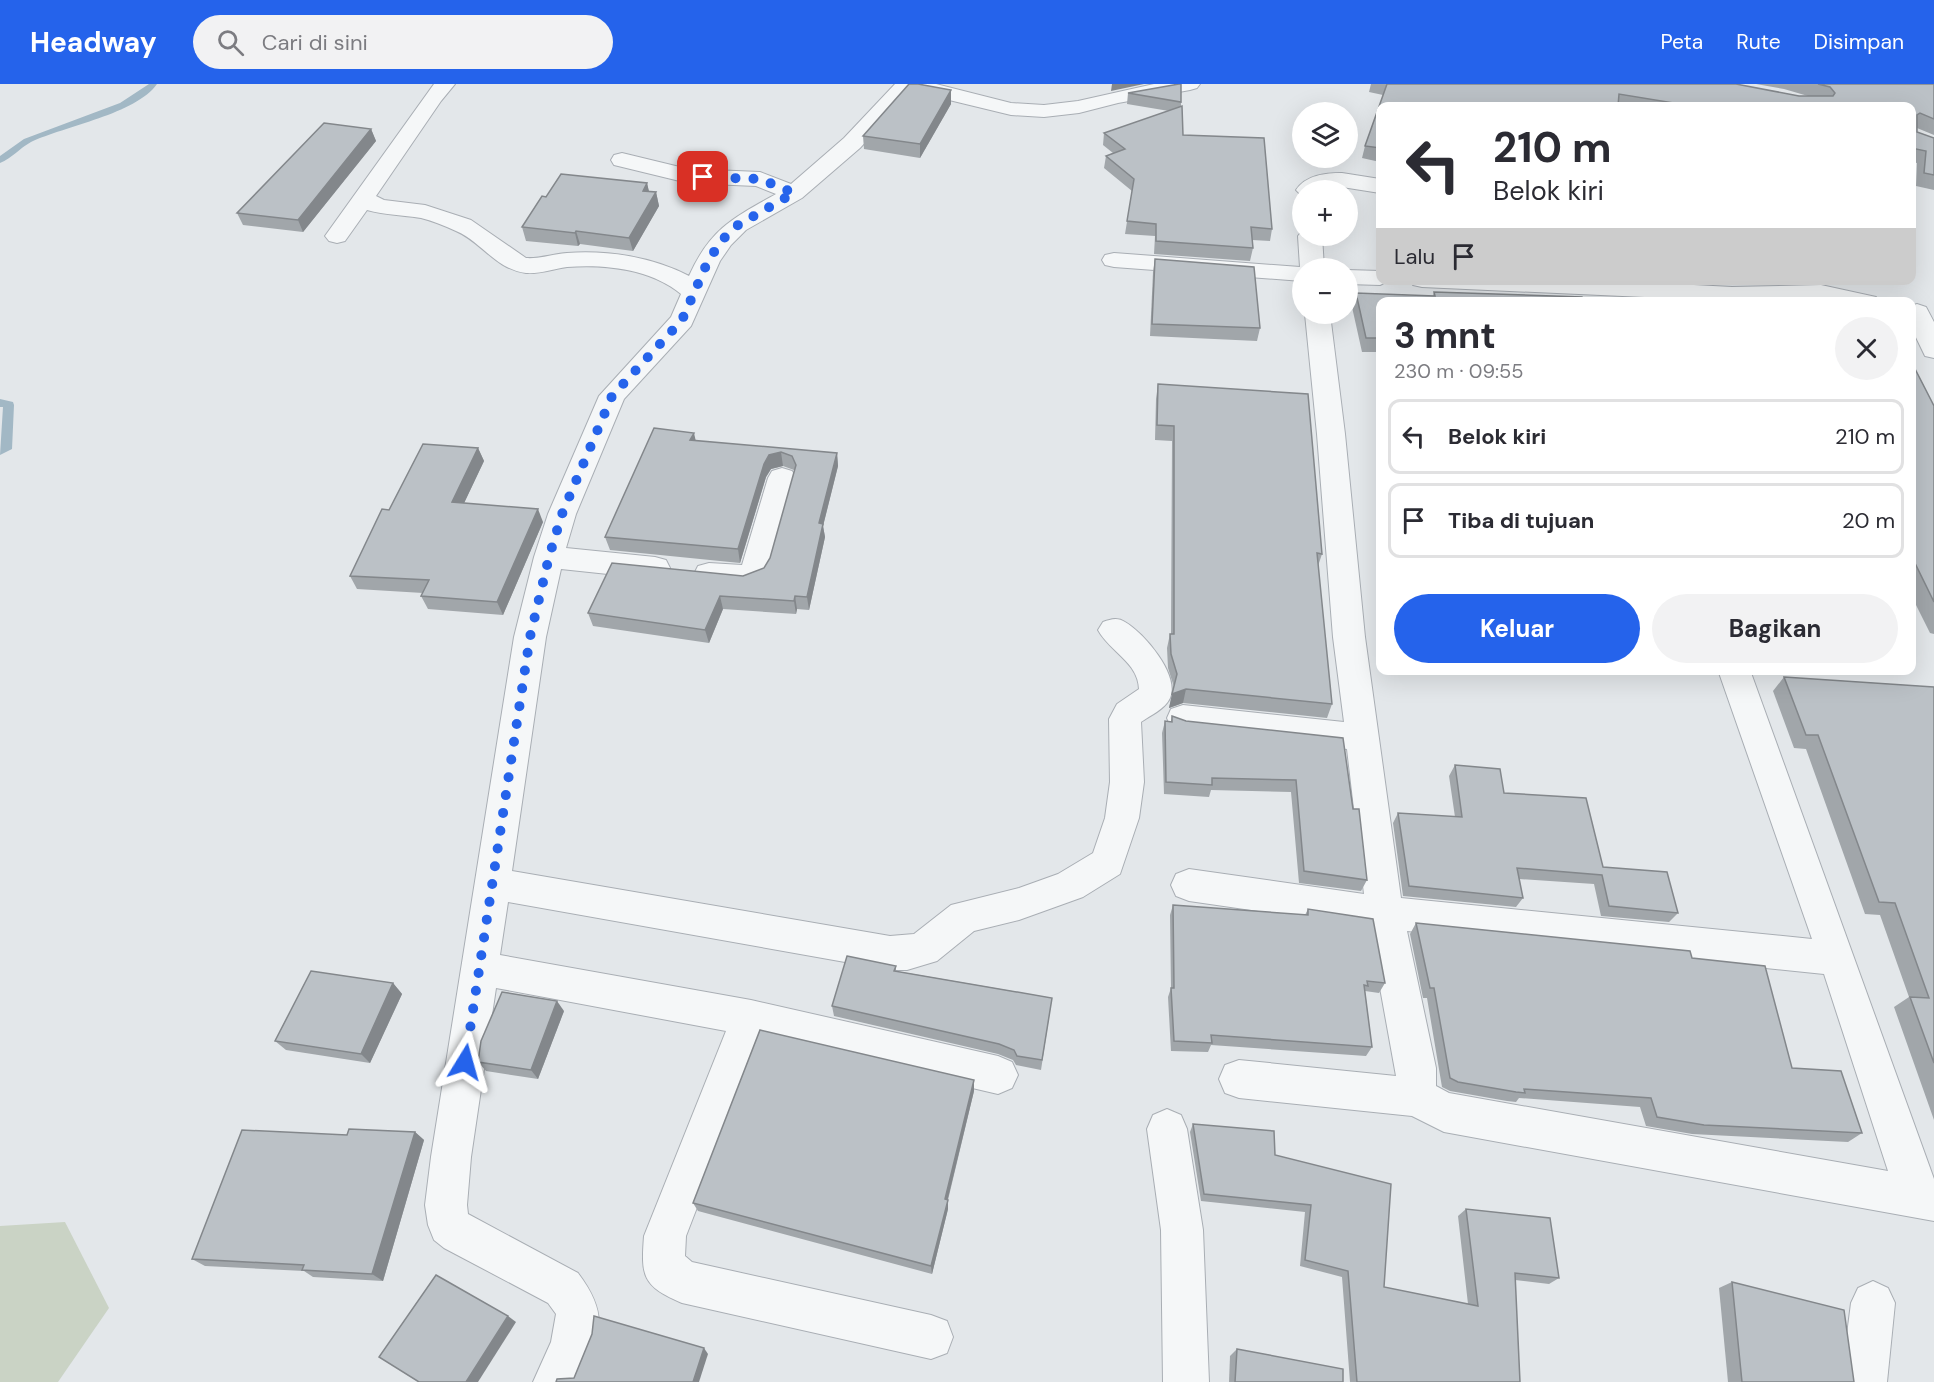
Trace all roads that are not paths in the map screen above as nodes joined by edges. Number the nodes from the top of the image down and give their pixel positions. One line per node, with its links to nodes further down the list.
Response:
1 (445, 84): 9 (street)
2 (909, 84): 4 (street); 8 (street)
3 (1190, 84): 4 (street)
4 (961, 90)
5 (622, 160): 8 (street)
6 (1358, 182): 7 (street)
7 (1376, 185)
8 (794, 193): 17 (street)
9 (363, 198): 10 (street); 17 (street)
10 (337, 236)
11 (1114, 260): 12 (street)
12 (1292, 273)
13 (1358, 277): 14 (street)
14 (1376, 278)
15 (1482, 285): 19 (street)
16 (1800, 285): 18 (street)
17 (694, 292): 25 (street)
18 (1821, 292): 19 (street); 20 (street)
19 (1603, 295)
20 (1844, 297)
21 (1921, 313): 23 (street)
22 (1318, 324): 29 (street)
23 (1934, 350)
24 (782, 478): 25 (street)
25 (549, 557): 30 (street)
26 (1114, 630): 30 (street)
27 (1736, 675): 33 (street)
28 (1183, 717): 29 (street)
29 (1363, 737): 32 (street)
30 (492, 883): 34 (street)
31 (1189, 885): 32 (street)
32 (1385, 913): 33 (street); 38 (street)
33 (1837, 958): 40 (street)
34 (478, 968): 35 (street); 43 (street)
35 (751, 1018): 36 (street); 42 (street)
36 (998, 1075)
37 (1239, 1079): 38 (street)
38 (1416, 1097): 40 (street)
39 (1167, 1129): 44 (street)
40 (1926, 1199)
41 (1873, 1303): 45 (street)
42 (931, 1337)
43 (556, 1382)
44 (1186, 1382)
45 (1864, 1382)

